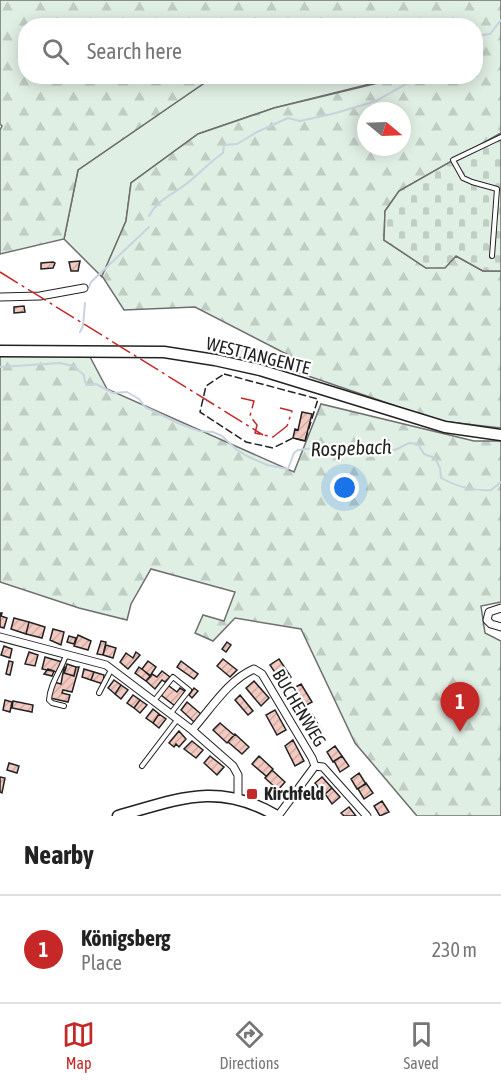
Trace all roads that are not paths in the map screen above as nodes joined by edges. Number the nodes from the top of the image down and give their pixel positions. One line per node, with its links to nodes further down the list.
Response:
1 (501, 137): 2 (lane)
2 (492, 256)
3 (84, 288): 4 (street)
4 (0, 297)
5 (0, 351): 6 (main road, WESTTANGENTE)
6 (501, 435)
7 (501, 608): 8 (street)
8 (501, 627)
9 (0, 637): 10 (street)
10 (66, 655): 11 (street); 14 (lane)
11 (112, 669): 12 (lane); 13 (street)
12 (99, 693)
13 (154, 701): 15 (street); 15 (lane)
14 (64, 706)
15 (174, 717): 16 (street); 17 (lane)
16 (192, 730): 18 (street, BUCHENWEG); 19 (street)
17 (142, 766)
18 (315, 766): 20 (street, BUCHENWEG); 22 (street, BUCHENWEG)
19 (238, 798): 20 (main road); 21 (main road)
20 (273, 815)
21 (118, 816)
22 (367, 816)

